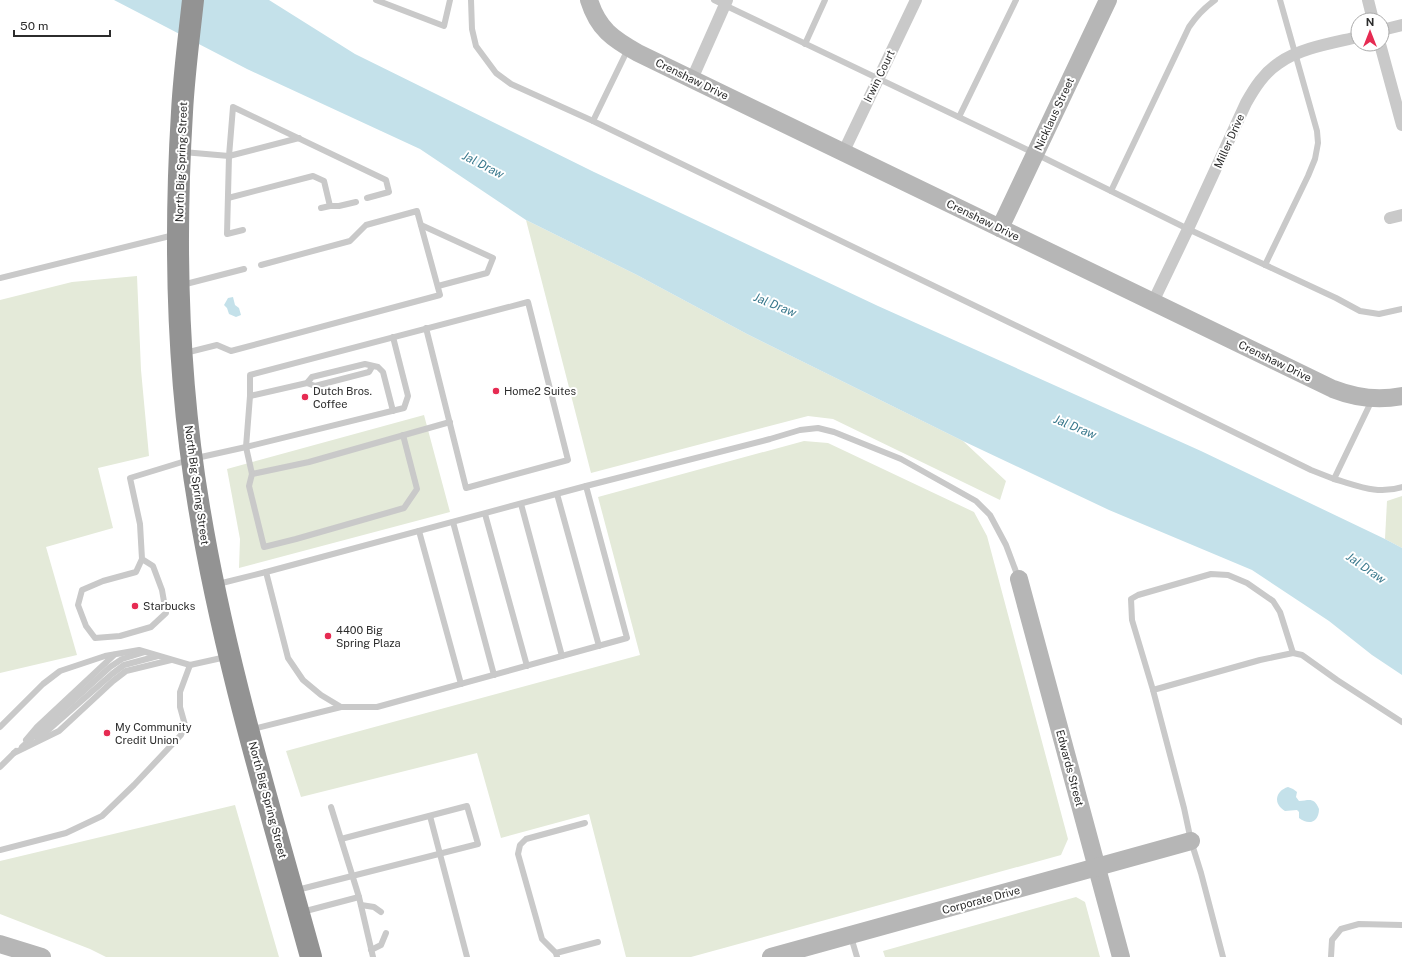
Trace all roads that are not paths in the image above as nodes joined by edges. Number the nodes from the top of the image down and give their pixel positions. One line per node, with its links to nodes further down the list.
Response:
1 (194, 0): 28 (highway, North Big Spring Street)
2 (376, 0): 3 (lane)
3 (450, 0)
4 (471, 0): 25 (lane)
5 (589, 0): 19 (street, Crenshaw Drive)
6 (825, 0): 18 (lane)
7 (916, 0): 22 (street, Irwin Court)
8 (1016, 0): 24 (lane)
9 (1108, 0): 30 (street, Nicklaus Street)
10 (1215, 0): 32 (lane)
11 (1280, 0): 21 (lane)
12 (1368, 0): 14 (street)
13 (722, 2): 18 (lane); 23 (street)
14 (1371, 12)
15 (1402, 25): 16 (street)
16 (1390, 28)
17 (1350, 39): 21 (street, Miller Drive)
18 (805, 44): 22 (lane)
19 (628, 48): 23 (street, Crenshaw Drive); 25 (lane)
20 (1382, 52): 26 (street)
21 (1295, 54): 40 (street, Miller Drive); 44 (lane)
22 (878, 78): 24 (lane); 29 (street, Irwin Court)
23 (692, 79): 29 (street, Crenshaw Drive)
24 (959, 117): 30 (lane)
25 (593, 121): 63 (lane)
26 (1402, 125)
27 (299, 138): 31 (lane); 31 (lane); 34 (lane)
28 (180, 152): 31 (lane); 42 (highway, North Big Spring Street)
29 (843, 152): 39 (street, Crenshaw Drive)
30 (1036, 154): 32 (lane); 39 (street, Nicklaus Street)
31 (229, 156): 33 (lane)
32 (1111, 191): 40 (lane)
33 (228, 198): 36 (lane); 41 (lane)
34 (368, 198)
35 (356, 202): 36 (lane)
36 (330, 206): 37 (lane)
37 (321, 208)
38 (421, 225): 43 (lane); 48 (lane); 48 (lane)
39 (1000, 228): 49 (street, Crenshaw Drive)
40 (1188, 229): 44 (lane); 49 (street, Miller Drive)
41 (243, 230)
42 (178, 234): 46 (lane); 47 (highway, North Big Spring Street)
43 (261, 265)
44 (1265, 265): 50 (lane)
45 (244, 269): 47 (lane)
46 (0, 278)
47 (179, 286): 53 (highway, North Big Spring Street)
48 (438, 286): 53 (lane)
49 (1153, 302): 56 (street, Crenshaw Drive)
50 (1402, 309)
51 (426, 328): 52 (lane); 58 (lane); 58 (lane)
52 (392, 337): 54 (lane); 57 (lane)
53 (181, 353): 61 (highway, North Big Spring Street)
54 (250, 396): 57 (lane); 60 (lane)
55 (1402, 396): 56 (street, Crenshaw Drive)
56 (1373, 398): 63 (lane)
57 (392, 411): 60 (lane)
58 (450, 422): 59 (lane)
59 (403, 435): 62 (lane); 62 (lane)
60 (246, 447): 61 (lane); 62 (lane)
61 (192, 459): 71 (lane); 74 (highway, North Big Spring Street)
62 (252, 474)
63 (1334, 479): 65 (lane)
64 (586, 486): 66 (lane); 73 (lane); 75 (lane)
65 (1402, 487)
66 (557, 494): 67 (lane); 75 (lane)
67 (521, 504): 68 (lane); 81 (lane)
68 (485, 514): 69 (lane); 84 (lane)
69 (453, 522): 70 (lane); 85 (lane)
70 (419, 531): 72 (lane); 86 (lane)
71 (142, 559): 71 (lane)
72 (266, 572): 74 (lane); 88 (lane)
73 (1019, 579): 101 (street, Edwards Street)
74 (213, 585): 80 (highway, North Big Spring Street)
75 (599, 646): 81 (lane)
76 (146, 652): 78 (lane); 79 (lane); 92 (lane)
77 (1293, 653): 87 (lane); 87 (lane); 89 (lane)
78 (114, 655): 90 (lane); 92 (lane)
79 (160, 656): 82 (lane); 92 (lane)
80 (230, 656): 83 (lane); 91 (highway, North Big Spring Street)
81 (562, 656): 84 (lane)
82 (172, 659): 83 (lane); 92 (lane)
83 (190, 665): 99 (lane)
84 (527, 666): 85 (lane)
85 (494, 675): 86 (lane)
86 (461, 684): 88 (lane)
87 (1153, 690): 98 (lane)
88 (341, 706): 91 (lane)
89 (1402, 722)
90 (0, 727)
91 (249, 730): 103 (highway, North Big Spring Street)
92 (14, 753): 93 (lane)
93 (0, 767)
94 (331, 807): 97 (lane)
95 (430, 816): 97 (lane); 100 (lane); 100 (lane)
96 (585, 823): 114 (lane)
97 (341, 839): 102 (lane)
98 (1191, 841): 101 (street, Corporate Drive); 122 (lane)
99 (0, 850)
100 (440, 854): 102 (lane); 119 (lane)
101 (1097, 868): 110 (street, Corporate Drive); 121 (street, Edwards Street)
102 (353, 876): 103 (lane); 104 (lane)
103 (293, 891): 107 (highway, North Big Spring Street)
104 (359, 897): 105 (lane); 107 (lane)
105 (361, 905): 106 (lane); 113 (lane)
106 (382, 912)
107 (299, 913): 117 (highway, North Big Spring Street)
108 (1402, 925): 123 (lane)
109 (386, 933): 113 (lane)
110 (850, 935): 116 (street, Corporate Drive); 120 (lane)
111 (598, 942): 114 (lane)
112 (0, 944): 115 (street)
113 (371, 950): 118 (lane)
114 (556, 955)
115 (36, 956)
116 (780, 956)
117 (311, 957)
118 (373, 957)
119 (467, 957)
120 (857, 957)
121 (1121, 957)
122 (1223, 957)
123 (1331, 957)

